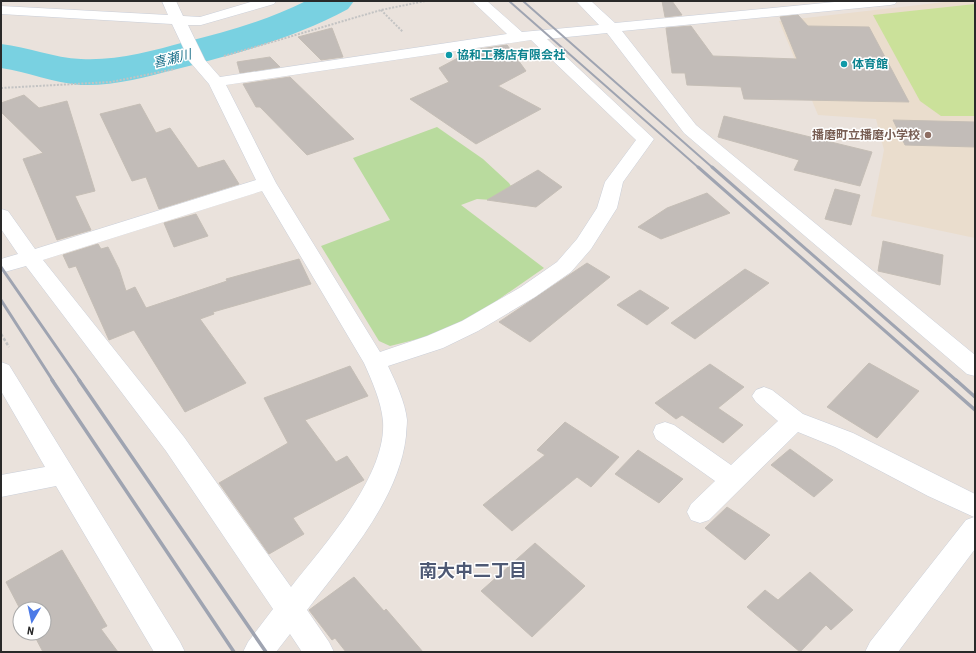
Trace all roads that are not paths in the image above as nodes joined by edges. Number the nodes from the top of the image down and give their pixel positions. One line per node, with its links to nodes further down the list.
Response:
1 (169, 1): 7 (street)
2 (269, 1): 7 (street)
3 (478, 1): 9 (street)
4 (583, 1): 8 (street)
5 (890, 1): 8 (street)
6 (1, 10): 7 (street)
7 (178, 20): 10 (street)
8 (612, 29): 9 (street); 16 (street)
9 (527, 36): 10 (street); 15 (street)
10 (216, 82): 11 (street)
11 (267, 183): 13 (street); 15 (street)
12 (1, 215): 13 (street)
13 (30, 257): 14 (street); 27 (street)
14 (1, 266)
15 (375, 362): 27 (street)
16 (975, 368)
17 (1, 371): 21 (street)
18 (764, 396): 19 (street)
19 (794, 421): 22 (street); 24 (street)
20 (665, 432): 22 (street)
21 (63, 474): 23 (street); 28 (street)
22 (734, 481): 25 (street)
23 (1, 486)
24 (975, 506)
25 (700, 512)
26 (975, 528): 31 (street)
27 (289, 609): 29 (street); 30 (street)
28 (170, 652)
29 (258, 652)
30 (319, 652)
31 (880, 652)

